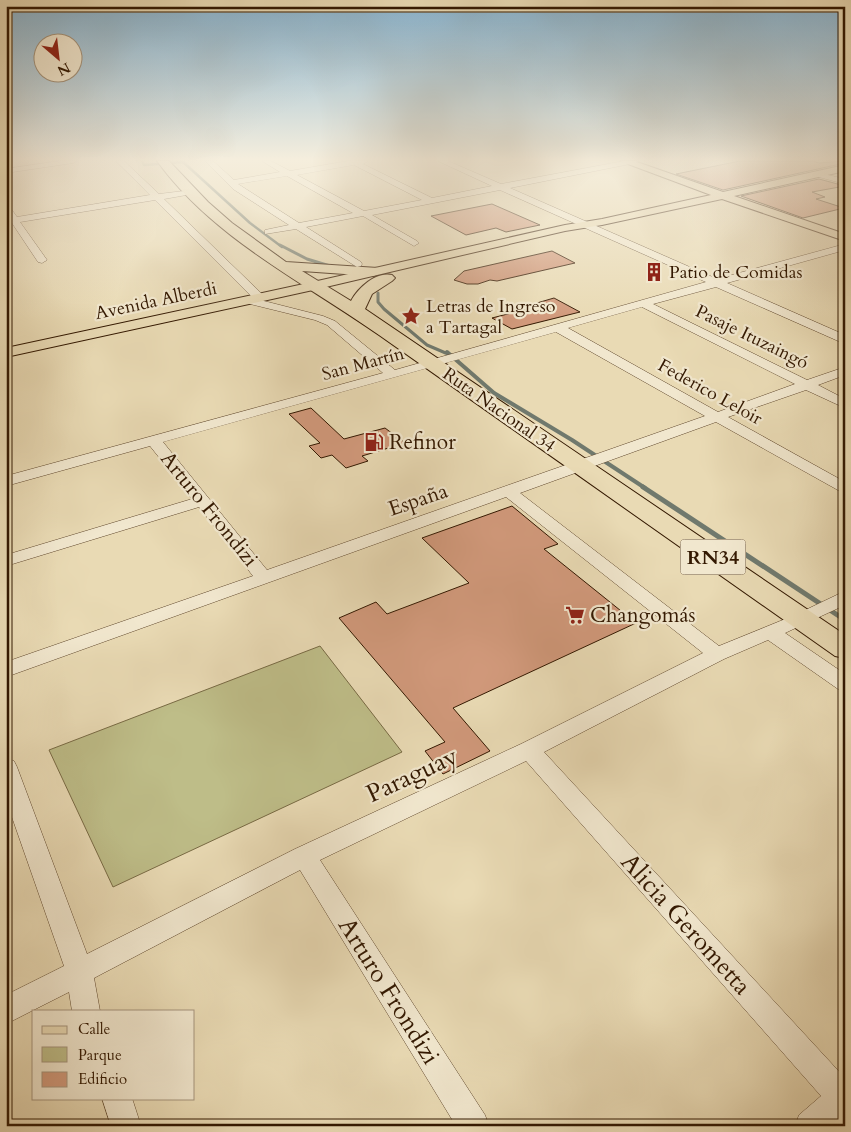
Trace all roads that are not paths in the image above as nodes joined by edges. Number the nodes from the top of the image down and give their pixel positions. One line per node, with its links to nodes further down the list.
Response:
1 (48, 214): 9 (street)
2 (172, 214): 24 (street)
3 (214, 214): 20 (highway, Ruta Nacional 34 / RN34)
4 (280, 214): 10 (street)
5 (365, 214): 10 (street); 14 (street)
6 (562, 214): 11 (street)
7 (651, 214): 11 (main road, Avenida Alberdi)
8 (775, 214): 13 (main road)
9 (11, 220): 17 (street)
10 (299, 226): 12 (street); 18 (street)
11 (591, 227): 16 (main road, Avenida Alberdi); 19 (main road, Avenida Alberdi); 22 (street)
12 (268, 232)
13 (845, 238)
14 (414, 243)
15 (845, 247): 22 (street, San Martín)
16 (437, 256): 19 (main road); 21 (main road, Avenida Alberdi)
17 (42, 260)
18 (357, 264)
19 (449, 264): 21 (main road, Avenida Alberdi)
20 (286, 266): 21 (highway); 23 (highway, Ruta Nacional 34 / RN34)
21 (380, 274): 23 (main road, Avenida Alberdi); 26 (highway)
22 (714, 283): 25 (street, San Martín); 28 (street)
23 (313, 286): 24 (main road, Avenida Alberdi); 26 (highway, Ruta Nacional 34 / RN34)
24 (253, 298): 29 (main road, Avenida Alberdi); 32 (street)
25 (642, 303): 27 (street, San Martín); 33 (street, Pasaje Ituzaingó)
26 (356, 311): 30 (highway, Ruta Nacional 34 / RN34)
27 (557, 327): 30 (street, San Martín); 35 (street, Federico Leloir)
28 (845, 340)
29 (6, 353)
30 (432, 364): 32 (street, San Martín); 37 (highway, Ruta Nacional 34 / RN34)
31 (845, 371): 33 (street, España)
32 (393, 375): 36 (street, San Martín)
33 (806, 385): 34 (street, Pasaje Ituzaingó); 35 (street, España)
34 (845, 404)
35 (716, 417): 37 (street, España); 39 (street, Federico Leloir)
36 (153, 440): 38 (street, San Martín); 41 (street, Arturo Frondizi)
37 (594, 462): 40 (street, España); 44 (highway, Ruta Nacional 34 / RN34)
38 (6, 480)
39 (845, 489)
40 (509, 492): 43 (street, España); 47 (street)
41 (202, 501): 42 (street); 43 (street, Arturo Frondizi)
42 (6, 561)
43 (264, 578): 48 (street, España)
44 (824, 607): 45 (street, Paraguay); 46 (highway, Ruta Nacional 34 / RN34)
45 (772, 633): 47 (street, Paraguay); 49 (street)
46 (845, 649)
47 (717, 654): 50 (street, Paraguay)
48 (6, 670)
49 (845, 684)
50 (530, 750): 52 (street, Paraguay); 56 (street, Alicia Gerometta)
51 (6, 767): 53 (street)
52 (304, 856): 53 (street, Paraguay); 59 (street, Arturo Frondizi)
53 (80, 972): 54 (street, Paraguay); 55 (street)
54 (6, 1010)
55 (86, 1010)
56 (844, 1097): 60 (street)
57 (118, 1100): 58 (street)
58 (126, 1126)
59 (474, 1126)
60 (810, 1126)

